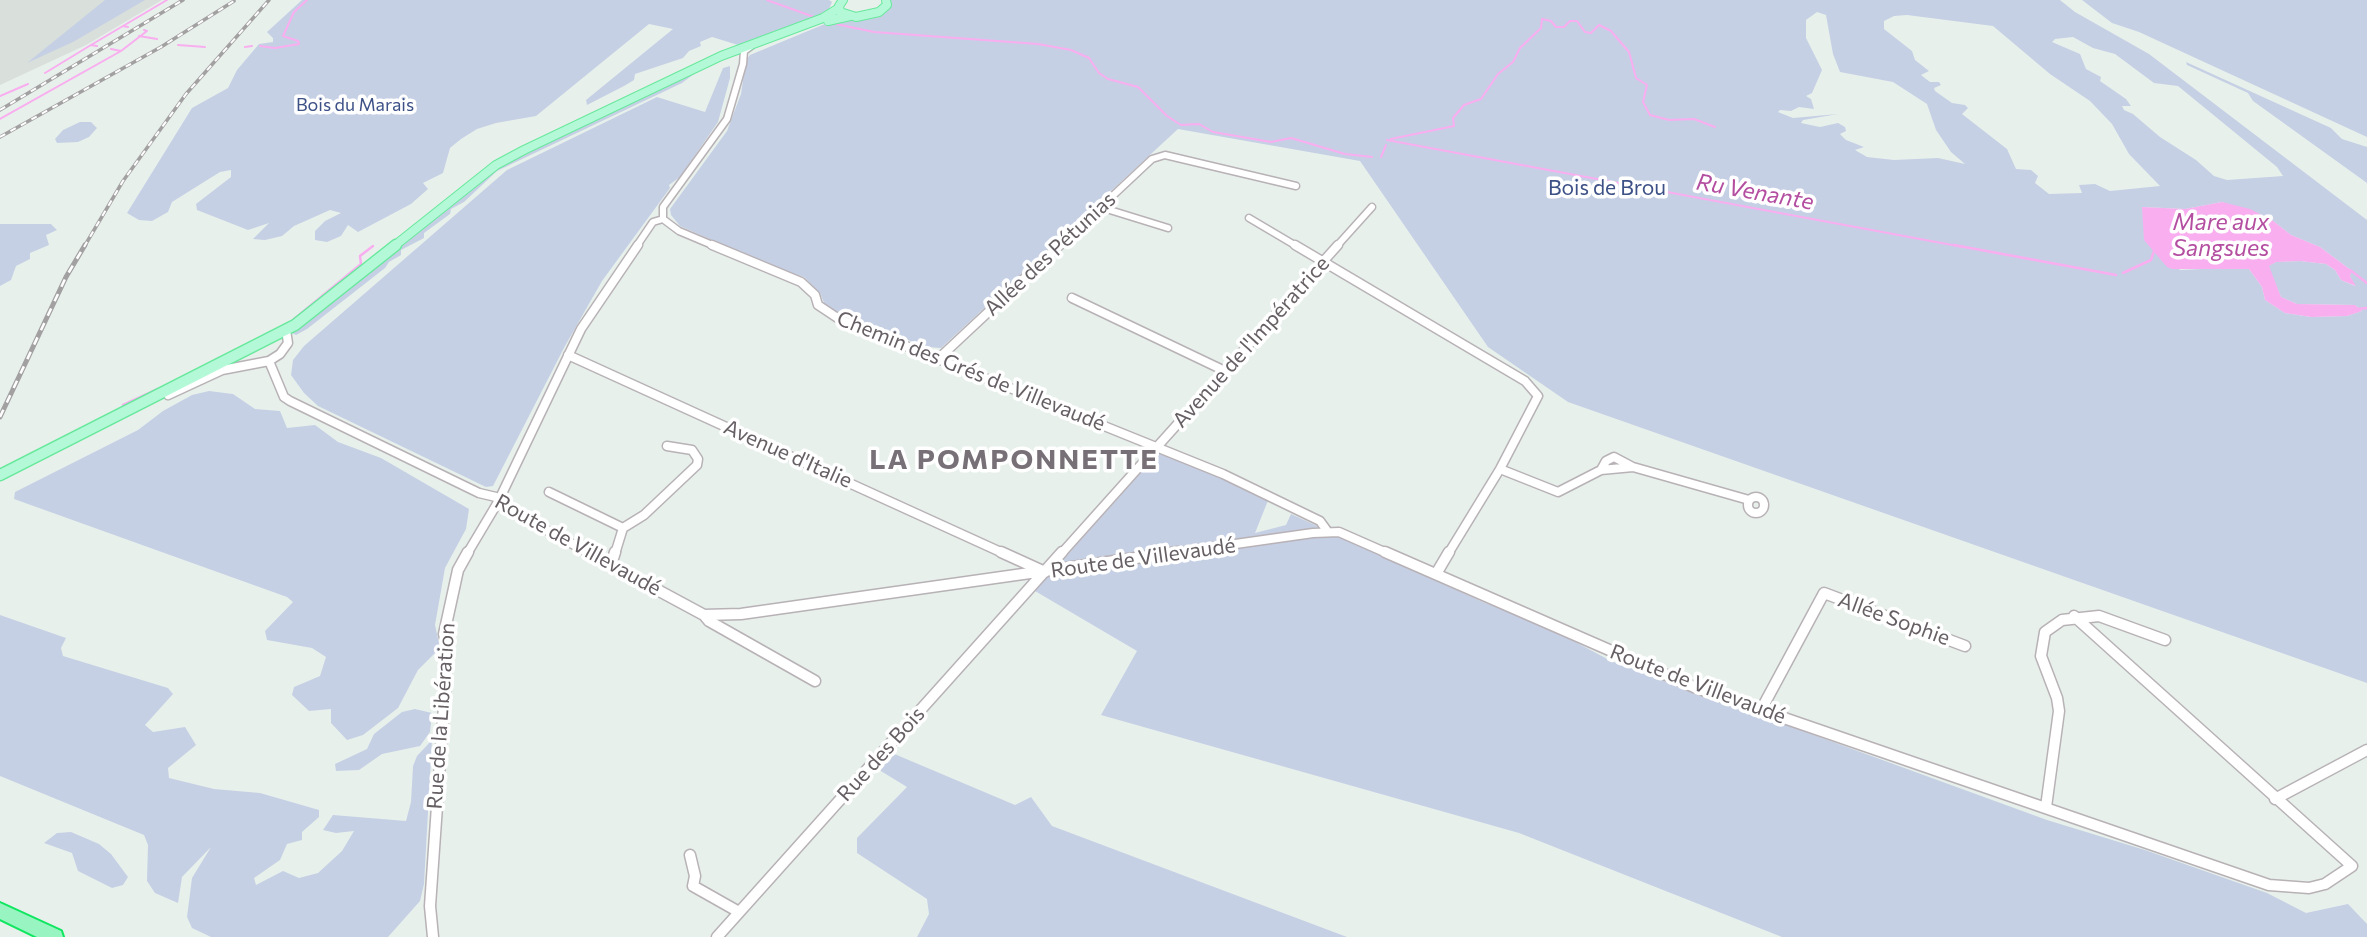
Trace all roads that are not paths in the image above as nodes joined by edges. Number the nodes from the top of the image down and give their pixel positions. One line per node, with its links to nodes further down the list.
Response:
1 (887, 0): 3 (main road)
2 (840, 3): 3 (main road); 4 (main road)
3 (849, 16): 5 (main road)
4 (781, 33): 5 (street); 6 (main road)
5 (744, 51): 6 (main road); 11 (street)
6 (697, 68): 15 (main road)
7 (1296, 186): 8 (street, Allée des Pétunias)
8 (1100, 207): 12 (street); 17 (street, Allée des Pétunias)
9 (1372, 207): 13 (street, Avenue de l'Impératrice)
10 (1249, 218): 13 (street)
11 (663, 219): 16 (street, Rue de la Libération); 17 (street, Chemin des Grés de Villevaudé)
12 (1168, 228)
13 (1324, 261): 19 (street, Avenue de l'Impératrice); 23 (street)
14 (1072, 298): 19 (street)
15 (286, 330): 18 (street); 20 (main road); 24 (main road)
16 (568, 355): 28 (street, Rue de la Libération); 32 (street, Avenue d'Italie)
17 (939, 359): 22 (street, Chemin des Grés de Villevaudé)
18 (269, 360): 20 (street); 28 (street, Route de Villevaudé)
19 (1226, 371): 22 (street, Avenue de l'Impératrice)
20 (162, 398): 25 (main road)
21 (667, 446): 29 (street)
22 (1158, 446): 30 (street, Chemin des Grés de Villevaudé); 32 (street, Avenue de l'Impératrice)
23 (1500, 469): 27 (street); 33 (street)
24 (0, 475)
25 (0, 482)
26 (549, 492): 29 (street)
27 (1749, 500)
28 (498, 502): 31 (street, Route de Villevaudé); 47 (street, Rue de la Libération)
29 (623, 528): 31 (street)
30 (1328, 531): 32 (street, Route de Villevaudé); 33 (street, Route de Villevaudé)
31 (611, 565): 34 (street, Route de Villevaudé)
32 (1045, 572): 34 (street, Route de Villevaudé); 45 (street, Rue des Bois)
33 (1436, 574): 39 (street, Route de Villevaudé)
34 (704, 615): 38 (street)
35 (2074, 617): 36 (street); 41 (street); 42 (street)
36 (2165, 640)
37 (1965, 646): 39 (street, Allée Sophie)
38 (816, 681)
39 (1761, 710): 42 (street, Route de Villevaudé)
40 (2367, 750): 41 (street)
41 (2275, 799): 42 (street, Route de Villevaudé)
42 (2046, 807)
43 (690, 855): 45 (street)
44 (0, 911): 46 (highway)
45 (739, 912): 48 (street, Rue des Bois)
46 (55, 937)
47 (433, 937)
48 (717, 937)

